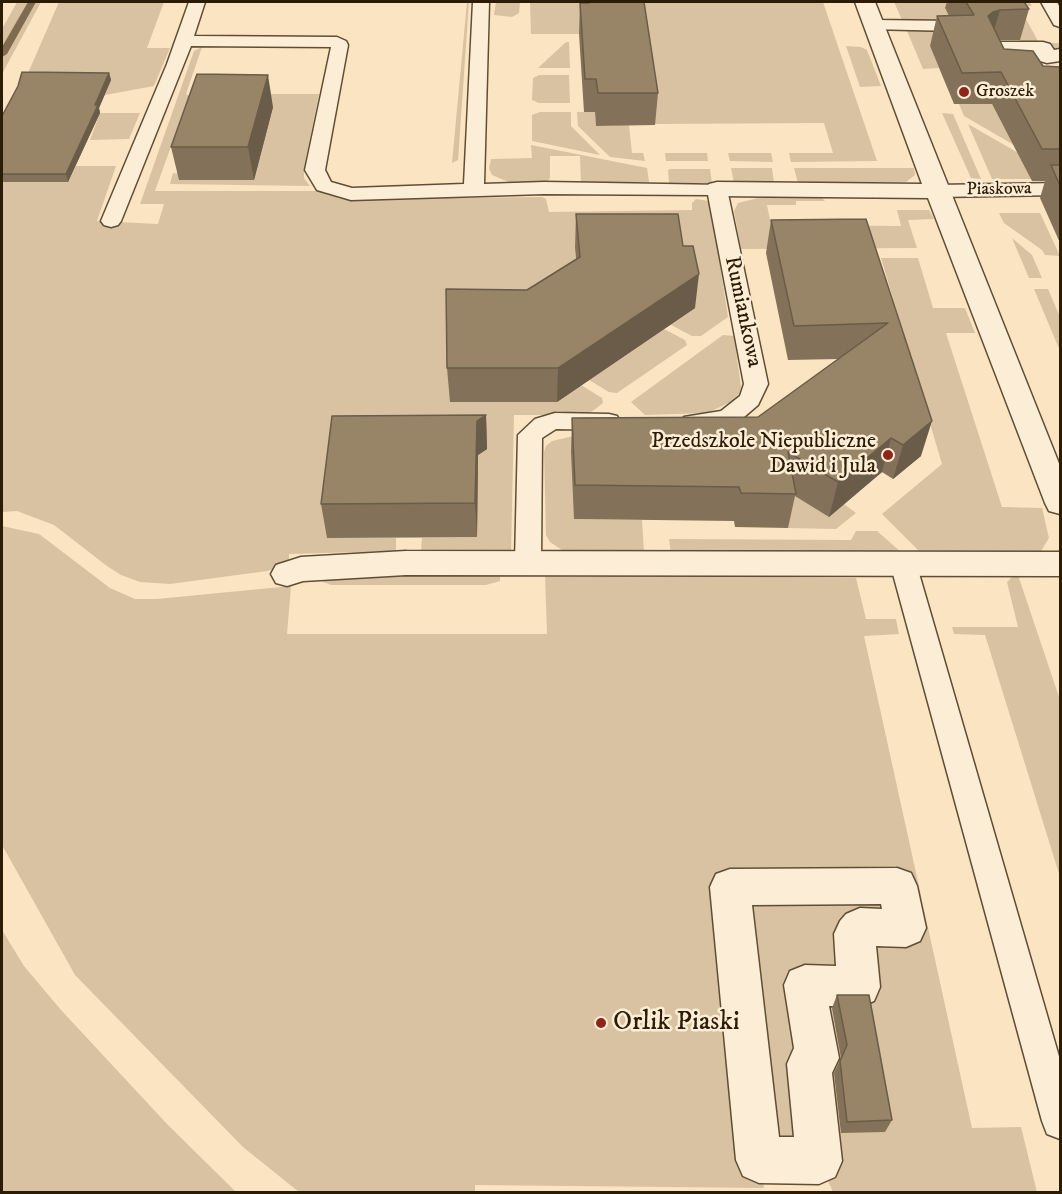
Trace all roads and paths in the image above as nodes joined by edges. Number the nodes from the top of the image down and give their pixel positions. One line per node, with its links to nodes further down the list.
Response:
1 (197, 2): 8 (lane)
2 (481, 2): 13 (lane)
3 (865, 2): 6 (street)
4 (1048, 2): 5 (lane)
5 (1060, 22)
6 (874, 25): 7 (lane); 14 (street)
7 (954, 26)
8 (184, 41): 13 (lane); 15 (lane)
9 (1060, 55): 10 (street)
10 (1060, 90)
11 (717, 189): 13 (lane); 14 (street); 17 (lane, Rumiankowa)
12 (1060, 189): 14 (lane, Piaskowa)
13 (474, 190)
14 (937, 191): 18 (street)
15 (111, 221)
16 (634, 422): 19 (lane)
17 (666, 423)
18 (1060, 503)
19 (528, 562): 20 (street); 22 (street)
20 (903, 563): 21 (street); 23 (lane)
21 (1060, 564)
22 (287, 574)
23 (1060, 1121)
24 (789, 1159): 24 (street)

